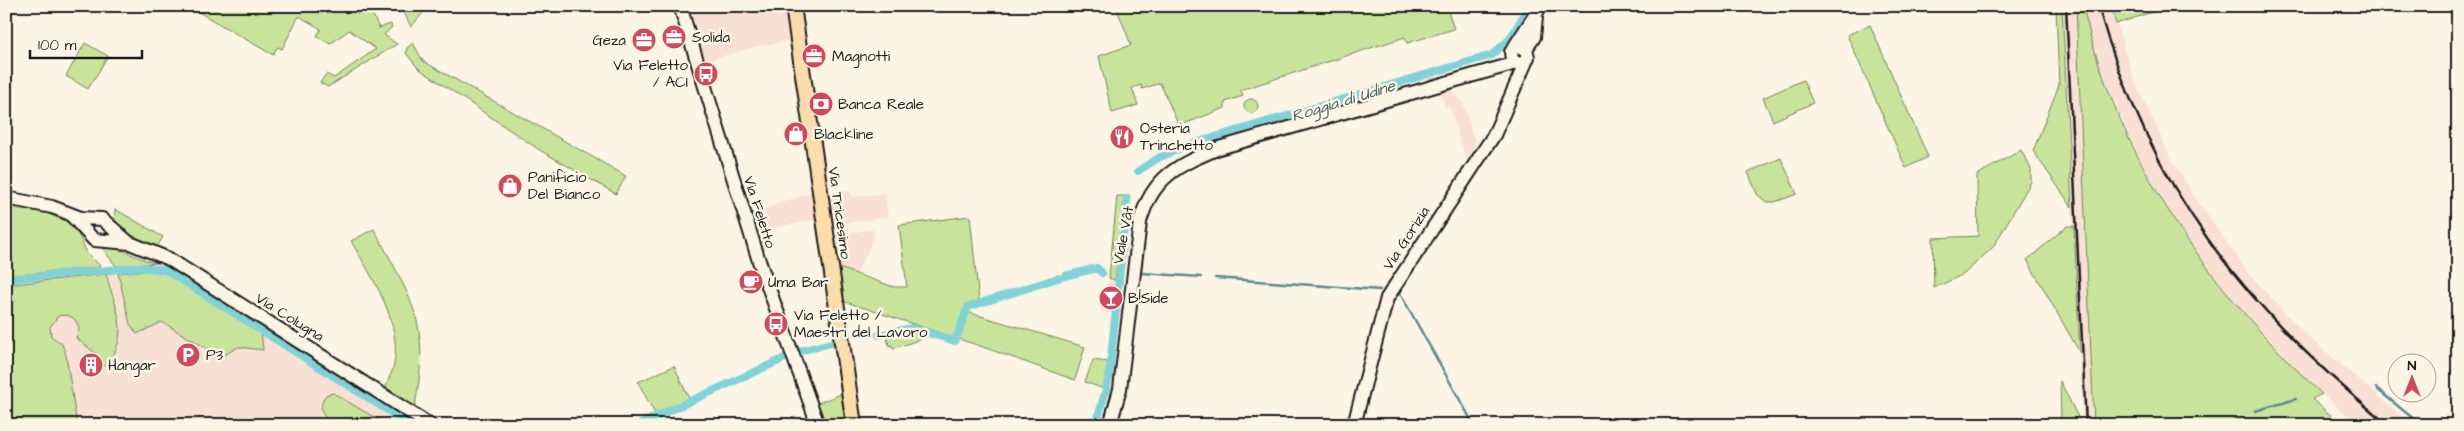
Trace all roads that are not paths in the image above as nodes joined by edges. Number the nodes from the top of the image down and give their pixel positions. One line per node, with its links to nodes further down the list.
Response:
1 (680, 6): 13 (street, Via Feletto)
2 (794, 6): 14 (main road, Via Tricesimo)
3 (1539, 10): 4 (street, Viale Vât)
4 (1519, 56): 15 (street, Viale Vât); 16 (street, Via Gorizia)
5 (6, 198): 6 (street)
6 (71, 215): 7 (street); 9 (street)
7 (95, 218): 8 (street); 9 (street)
8 (108, 225): 10 (street); 11 (street, Via Colugna)
9 (87, 231): 10 (street)
10 (102, 240): 11 (street, Via Colugna)
11 (130, 243): 12 (street, Via Colugna)
12 (430, 425)
13 (818, 425)
14 (854, 425)
15 (1110, 425)
16 (1354, 425)

